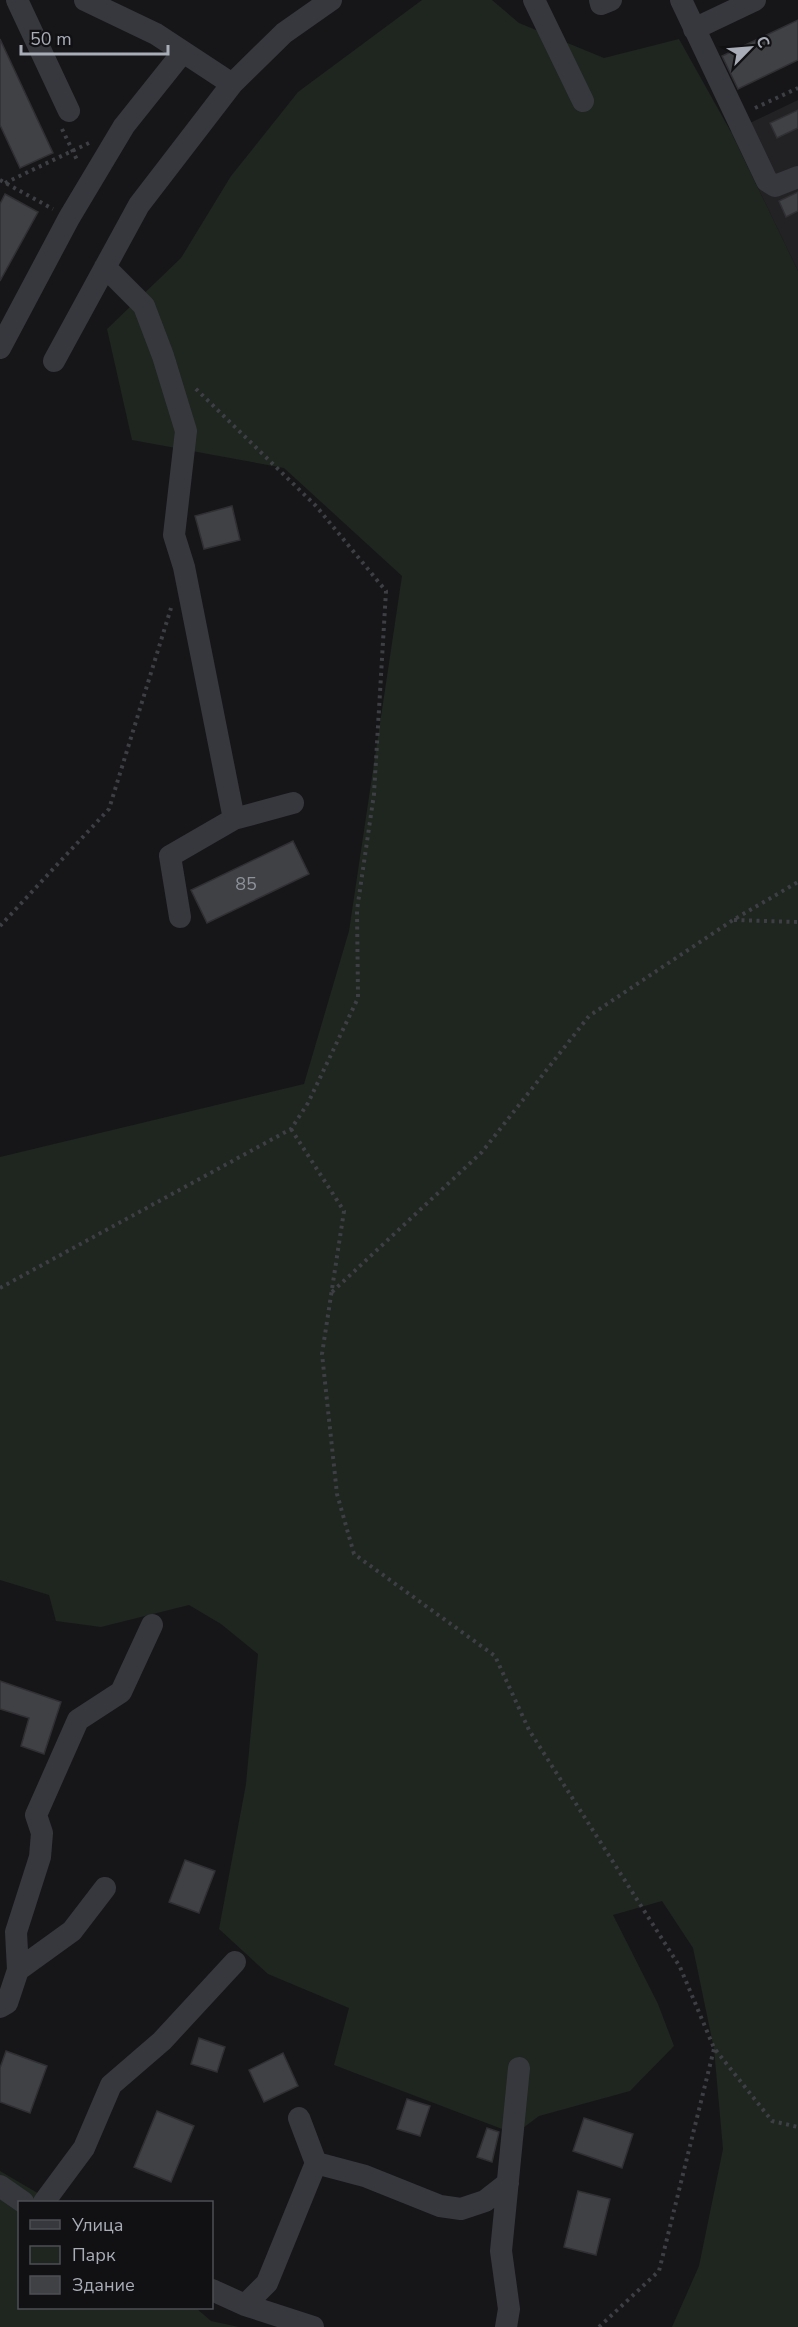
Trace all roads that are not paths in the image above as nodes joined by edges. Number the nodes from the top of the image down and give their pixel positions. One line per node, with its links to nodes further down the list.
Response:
1 (17, 0): 13 (street)
2 (85, 0): 10 (street)
3 (331, 0): 11 (street)
4 (534, 0): 12 (street)
5 (600, 0): 6 (street)
6 (611, 0)
7 (681, 0): 9 (street)
8 (755, 0): 9 (street)
9 (694, 29): 14 (street)
10 (183, 52): 11 (street); 16 (street)
11 (232, 84): 15 (street)
12 (583, 101)
13 (69, 111)
14 (798, 177)
15 (105, 267): 17 (street); 19 (street)
16 (0, 348)
17 (54, 362)
18 (293, 803): 19 (street)
19 (234, 819): 20 (street)
20 (180, 918)
21 (152, 1625): 24 (street)
22 (105, 1887): 24 (street)
23 (235, 1962): 32 (street)
24 (18, 1970): 25 (street)
25 (0, 2007)
26 (519, 2068): 29 (street)
27 (298, 2118): 28 (street)
28 (316, 2163): 29 (street); 34 (street)
29 (507, 2183): 36 (street)
30 (0, 2186): 31 (street)
31 (21, 2201)
32 (45, 2201)
33 (213, 2290): 34 (street)
34 (245, 2305): 35 (street)
35 (313, 2327)
36 (506, 2327)

